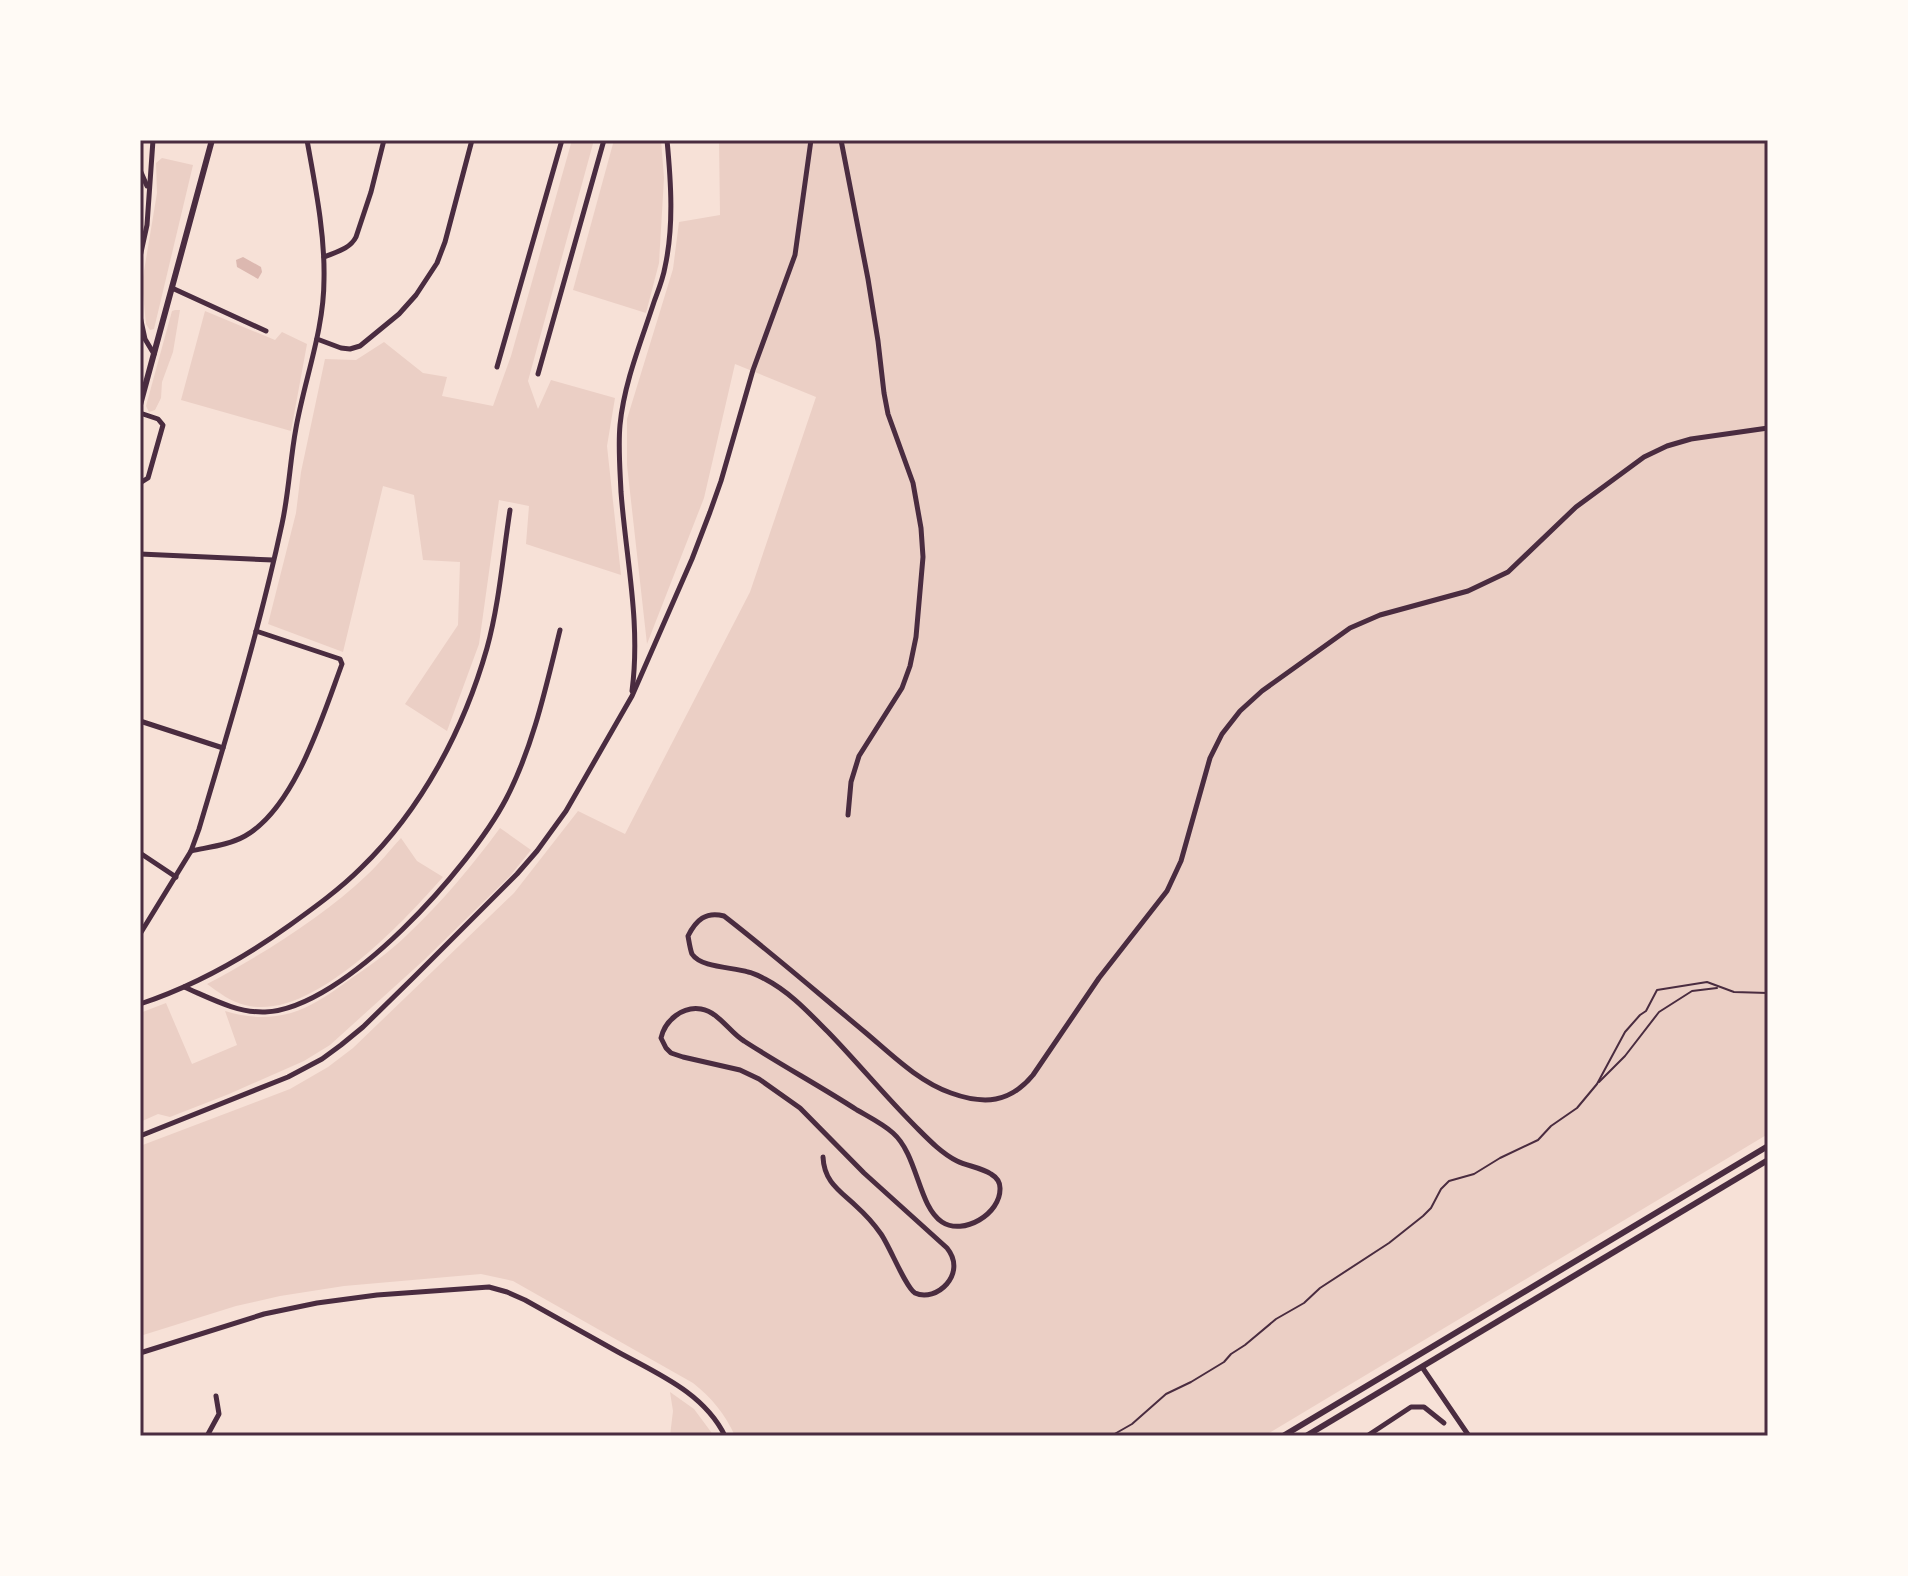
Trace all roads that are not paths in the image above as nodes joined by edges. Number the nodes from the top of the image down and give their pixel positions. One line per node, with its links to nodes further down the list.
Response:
1 (153, 140): 13 (street)
2 (212, 140): 16 (street)
3 (307, 140): 15 (street)
4 (384, 140): 15 (street)
5 (472, 140): 19 (street)
6 (562, 140): 21 (street)
7 (604, 140): 22 (street)
8 (667, 140): 32 (street)
9 (811, 140): 32 (street)
10 (841, 140): 35 (street)
11 (140, 170): 13 (street)
12 (140, 177): 13 (street)
13 (149, 191): 14 (street)
14 (140, 257)
15 (324, 257): 19 (street)
16 (172, 288): 18 (street); 20 (street)
17 (140, 316): 20 (street)
18 (266, 331)
19 (317, 339): 29 (street)
20 (154, 354): 23 (street)
21 (497, 367)
22 (538, 374)
23 (140, 405)
24 (140, 413): 26 (street)
25 (1768, 428): 44 (street)
26 (140, 483)
27 (510, 510): 40 (street)
28 (140, 554): 29 (street)
29 (273, 560): 31 (street)
30 (560, 630): 40 (street)
31 (256, 631): 34 (street); 36 (street)
32 (632, 696): 42 (street)
33 (140, 721): 34 (street)
34 (223, 748): 36 (street)
35 (848, 815)
36 (191, 851): 38 (street)
37 (140, 853): 38 (street)
38 (176, 877): 39 (street)
39 (140, 934)
40 (184, 987): 41 (street)
41 (140, 1004)
42 (140, 1136)
43 (1768, 1146): 52 (street)
44 (823, 1157)
45 (1768, 1160): 47 (street)
46 (140, 1353): 51 (street)
47 (1422, 1367): 53 (street); 55 (street)
48 (216, 1396): 50 (street)
49 (1444, 1423): 54 (street)
50 (207, 1436)
51 (725, 1436)
52 (1283, 1436)
53 (1306, 1436)
54 (1367, 1436)
55 (1469, 1436)

